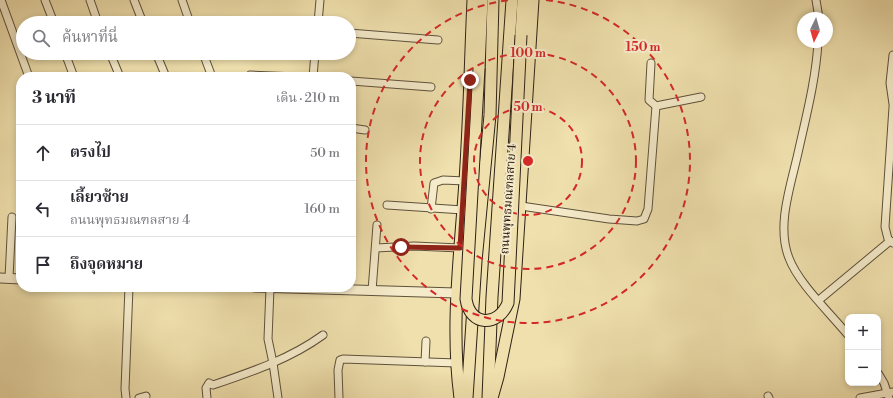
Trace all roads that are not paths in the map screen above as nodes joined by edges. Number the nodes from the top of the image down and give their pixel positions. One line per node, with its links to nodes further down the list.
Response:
1 (1, 0): 22 (street)
2 (45, 0): 15 (street)
3 (90, 0): 16 (street)
4 (134, 0): 17 (street)
5 (182, 0): 18 (street)
6 (320, 0): 19 (street)
7 (473, 0): 45 (main road)
8 (482, 0): 11 (main road, bridge)
9 (493, 0): 76 (main road, ถนนพุทธมณฑลสาย 4)
10 (512, 0): 77 (main road, ถนนพุทธมณฑลสาย 4)
11 (523, 0)
12 (533, 0): 47 (main road, ถนนพุทธมณฑลสาย 4)
13 (816, 0): 14 (street)
14 (818, 12)
15 (51, 16)
16 (96, 16)
17 (140, 16)
18 (188, 16)
19 (319, 16)
20 (356, 34): 21 (street)
21 (438, 40)
22 (16, 41)
23 (817, 48): 62 (street)
24 (893, 55): 42 (street)
25 (23, 60): 32 (street)
26 (68, 60): 33 (street)
27 (113, 60): 34 (street)
28 (159, 60): 35 (street)
29 (205, 60): 36 (street)
30 (314, 60): 37 (street)
31 (651, 63): 41 (street)
32 (27, 72)
33 (72, 72)
34 (118, 72)
35 (164, 72)
36 (210, 72)
37 (313, 72)
38 (356, 81): 39 (street)
39 (431, 87)
40 (701, 98): 41 (street)
41 (656, 106): 47 (street)
42 (893, 106): 52 (street)
43 (356, 129): 44 (street)
44 (365, 130)
45 (465, 181): 48 (street); 49 (main road)
46 (387, 205): 48 (street)
47 (521, 206): 78 (main road, ถนนพุทธมณฑลสาย 4)
48 (431, 209): 49 (street)
49 (463, 210): 54 (main road)
50 (12, 217): 55 (street)
51 (377, 225): 53 (street)
52 (891, 242): 62 (street)
53 (376, 248): 54 (street); 58 (street)
54 (460, 248): 61 (main road)
55 (4, 278): 56 (street)
56 (16, 279)
57 (356, 291): 58 (street)
58 (372, 291): 61 (street)
59 (129, 292): 71 (street)
60 (270, 292): 67 (street)
61 (456, 293): 68 (main road)
62 (819, 300): 63 (street)
63 (845, 331)
64 (323, 335): 67 (street)
65 (426, 341): 66 (street)
66 (425, 362): 68 (street); 74 (street)
67 (273, 363): 72 (street); 73 (street)
68 (457, 363): 75 (main road)
69 (881, 378): 70 (street)
70 (890, 394): 79 (street)
71 (126, 398)
72 (207, 398)
73 (278, 398)
74 (339, 398)
75 (460, 398)
76 (467, 398)
77 (488, 398)
78 (492, 398)
79 (860, 398)

